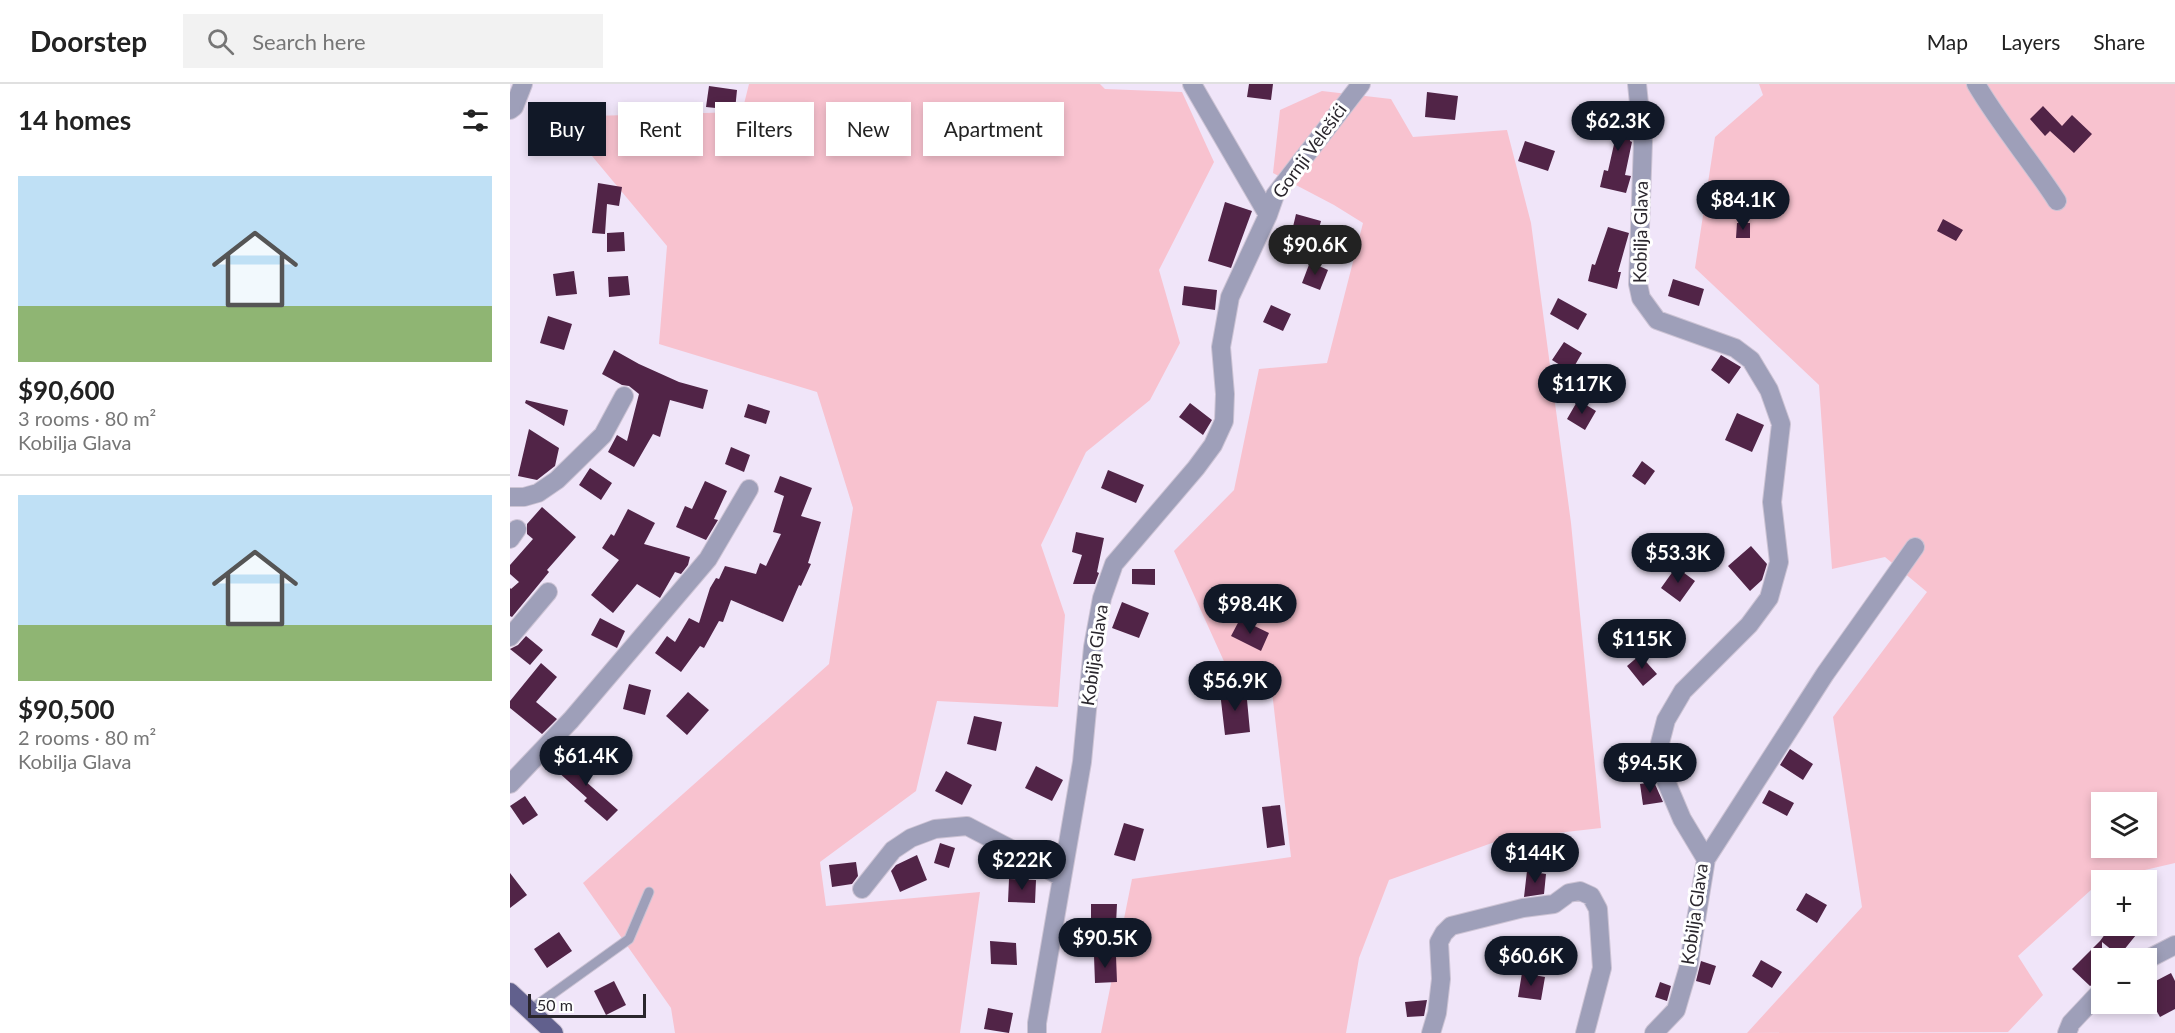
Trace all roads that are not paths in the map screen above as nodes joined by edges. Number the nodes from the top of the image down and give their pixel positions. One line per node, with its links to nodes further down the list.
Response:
1 (523, 84): 6 (street)
2 (1192, 84): 8 (street, Gornji Velešići)
3 (1361, 84): 8 (street, Gornji Velešići)
4 (1637, 84): 16 (street, Kobilja Glava)
5 (1976, 84): 7 (street)
6 (510, 110)
7 (2057, 201)
8 (1268, 216): 17 (street, Kobilja Glava)
9 (624, 396): 11 (street)
10 (748, 489): 15 (street)
11 (510, 497)
12 (1915, 547): 16 (street)
13 (548, 592): 14 (street)
14 (510, 637)
15 (510, 784)
16 (1706, 859): 29 (street, Kobilja Glava)
17 (1061, 877): 18 (street); 26 (street, Kobilja Glava)
18 (862, 889)
19 (648, 892): 24 (lane)
20 (2175, 945): 21 (street)
21 (2157, 954)
22 (510, 992): 24 (main road)
23 (2091, 1002): 30 (street)
24 (530, 1010): 25 (main road)
25 (554, 1033)
26 (1037, 1033)
27 (1431, 1033): 28 (street)
28 (1586, 1033)
29 (1654, 1033)
30 (2067, 1033)

